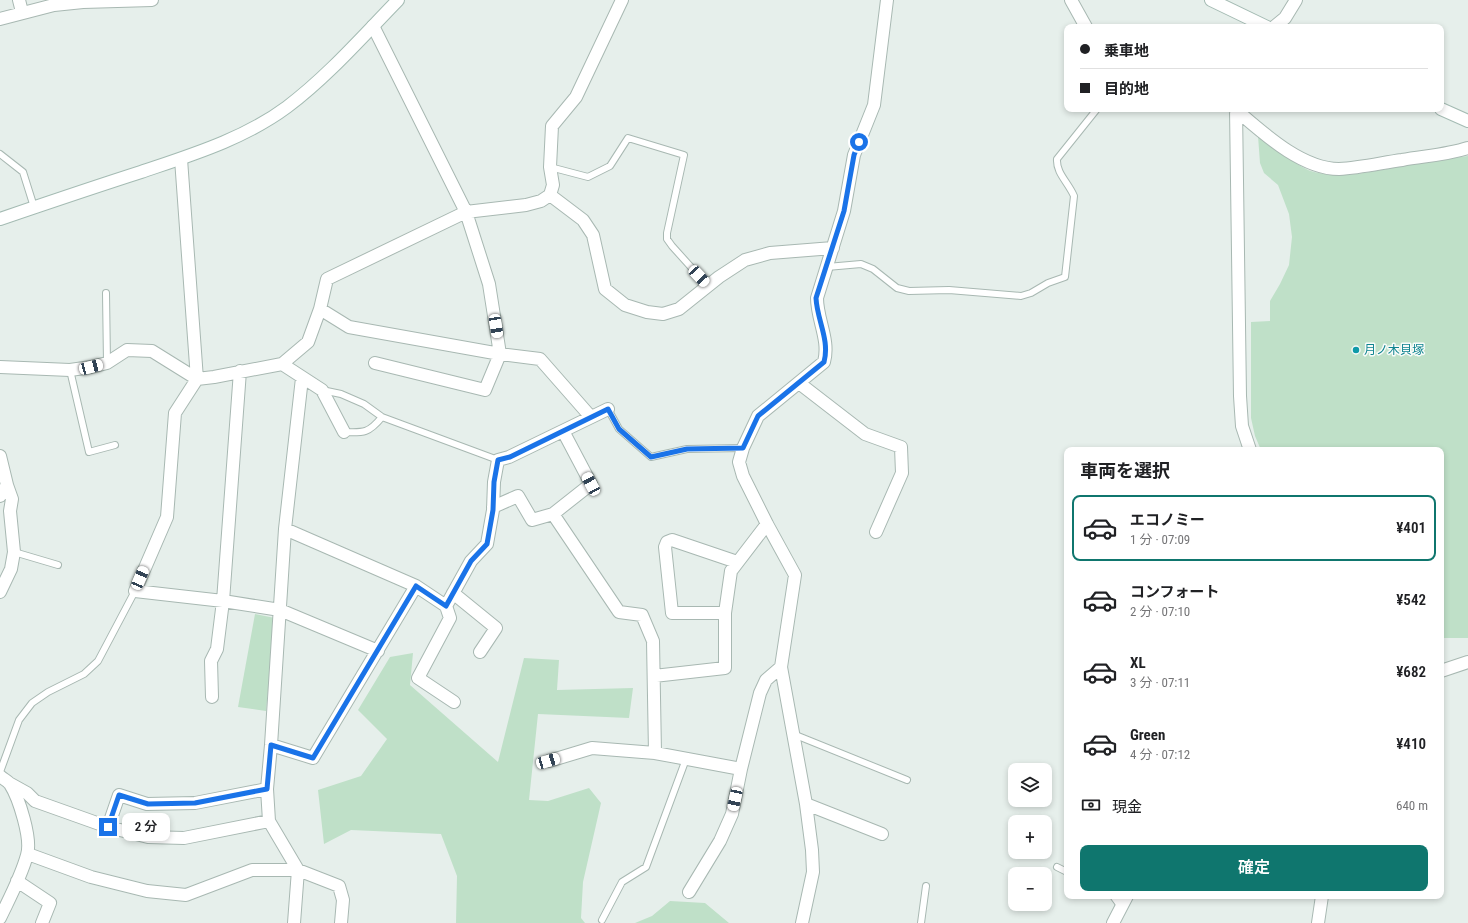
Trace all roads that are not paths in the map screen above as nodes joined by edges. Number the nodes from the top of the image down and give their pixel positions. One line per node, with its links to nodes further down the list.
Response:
1 (19, 0): 9 (street)
2 (152, 0): 9 (street)
3 (398, 0): 14 (street)
4 (622, 0): 23 (street)
5 (887, 0): 28 (street)
6 (1071, 0): 11 (street)
7 (1211, 0): 12 (street)
8 (1296, 0): 13 (street)
9 (22, 12): 10 (street)
10 (0, 19)
11 (1084, 24)
12 (1261, 24)
13 (1278, 24)
14 (373, 26): 22 (street); 26 (street)
15 (1444, 110): 19 (street)
16 (1095, 112): 29 (lane)
17 (1235, 112): 50 (street)
18 (1239, 112): 20 (street)
19 (1468, 121)
20 (1468, 148)
21 (0, 154): 25 (lane)
22 (181, 158): 25 (street); 41 (street)
23 (550, 167): 24 (street); 30 (lane)
24 (550, 195): 26 (street); 30 (street)
25 (34, 207): 27 (street)
26 (466, 212): 32 (street); 33 (street)
27 (0, 219)
28 (833, 248): 29 (street); 30 (street)
29 (826, 267): 42 (street)
30 (708, 286)
31 (106, 294): 34 (lane)
32 (320, 309): 33 (street); 36 (street)
33 (500, 354): 35 (street); 45 (street)
34 (107, 362): 38 (street); 41 (street)
35 (375, 363)
36 (282, 364): 39 (street); 40 (street)
37 (0, 367): 38 (street)
38 (70, 370): 49 (lane)
39 (240, 371): 41 (street); 68 (street)
40 (302, 378): 43 (street); 59 (street)
41 (197, 379): 65 (street)
42 (799, 383): 51 (street); 60 (street)
43 (322, 390): 46 (lane); 48 (street)
44 (608, 409): 45 (street); 51 (lane)
45 (590, 416): 47 (street)
46 (382, 417): 48 (lane); 53 (lane)
47 (563, 431): 53 (street); 57 (street)
48 (344, 432)
49 (115, 446)
50 (1249, 447)
51 (743, 448): 58 (street)
52 (0, 456): 54 (street)
53 (498, 460): 56 (street)
54 (7, 485): 55 (street); 61 (street)
55 (0, 496)
56 (493, 507): 57 (street); 67 (street)
57 (553, 514): 77 (street)
58 (767, 524): 62 (street); 75 (street)
59 (285, 529): 64 (street); 70 (street)
60 (876, 532)
61 (14, 552): 63 (lane); 66 (street)
62 (737, 562): 71 (street); 71 (street)
63 (58, 565)
64 (416, 586): 69 (street); 72 (street)
65 (135, 591): 68 (street); 86 (lane)
66 (0, 592)
67 (453, 593): 69 (street); 73 (street)
68 (223, 601): 70 (street); 78 (street)
69 (446, 606): 79 (street)
70 (280, 610): 72 (street); 81 (street)
71 (725, 613): 77 (street)
72 (378, 651): 81 (street)
73 (480, 652)
74 (1468, 662): 76 (street)
75 (781, 667): 80 (street); 85 (street)
76 (1444, 669)
77 (654, 676): 82 (street)
78 (212, 697)
79 (454, 702)
80 (793, 734): 88 (lane); 90 (street)
81 (271, 745): 89 (street)
82 (655, 753): 83 (street); 84 (street)
83 (686, 759): 85 (street); 106 (lane)
84 (548, 761)
85 (741, 769): 100 (street)
86 (0, 772)
87 (5, 780): 92 (street); 94 (street)
88 (907, 780)
89 (267, 789): 91 (street); 92 (street)
90 (806, 804): 93 (street); 110 (street)
91 (269, 821): 92 (street); 96 (street)
92 (108, 827)
93 (882, 834)
94 (28, 854): 96 (street); 98 (street)
95 (1057, 867): 97 (lane)
96 (298, 870): 108 (street); 109 (street)
97 (1064, 870)
98 (18, 881): 105 (street); 107 (street)
99 (926, 886): 111 (lane)
100 (689, 892)
101 (1115, 899): 104 (lane)
102 (1125, 899): 104 (street)
103 (1322, 899): 113 (street)
104 (1121, 907): 112 (street)
105 (0, 918)
106 (602, 920)
107 (42, 923)
108 (294, 923)
109 (341, 923)
110 (802, 923)
111 (921, 923)
112 (1113, 923)
113 (1318, 923)

